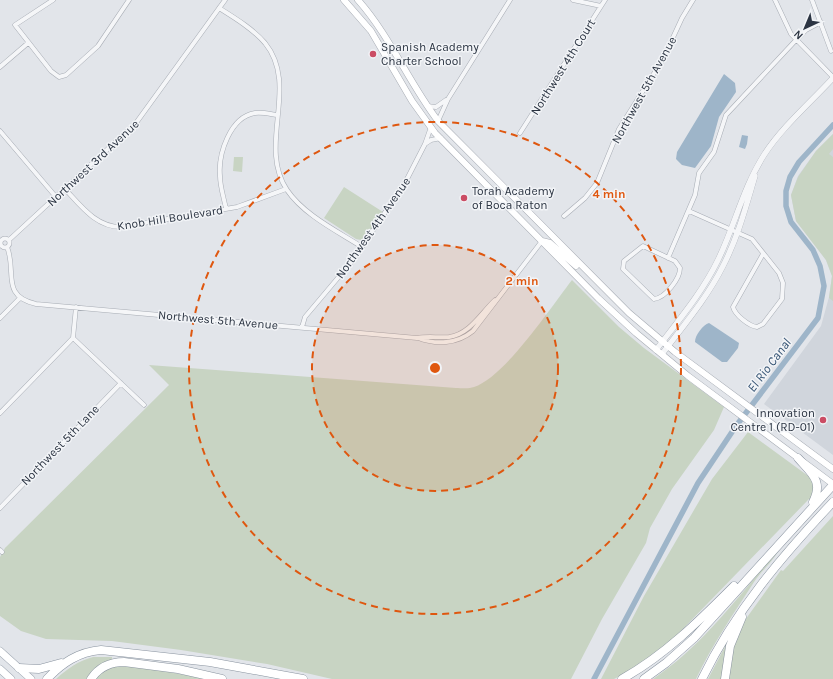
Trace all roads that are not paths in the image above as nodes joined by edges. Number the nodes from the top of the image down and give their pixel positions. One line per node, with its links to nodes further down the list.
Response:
1 (53, 0): 16 (street)
2 (129, 0): 16 (street)
3 (225, 0): 13 (street, Northwest 3rd Avenue)
4 (344, 0): 24 (main road)
5 (510, 0): 20 (street)
6 (573, 0): 12 (street)
7 (605, 0): 12 (street, Northwest 4th Court)
8 (693, 0): 35 (street, Northwest 5th Avenue)
9 (775, 0): 15 (street)
10 (812, 0): 14 (street)
11 (357, 1): 21 (main road)
12 (601, 6): 26 (street, Northwest 4th Court)
13 (220, 8): 22 (street); 30 (street, Northwest 3rd Avenue)
14 (821, 22): 15 (street); 17 (street)
15 (796, 40): 19 (street); 34 (street)
16 (28, 43): 18 (street)
17 (831, 51)
18 (0, 67)
19 (833, 78): 29 (street)
20 (448, 99): 21 (street); 23 (street)
21 (427, 106): 23 (main road)
22 (277, 114): 31 (street); 33 (street)
23 (438, 121): 45 (main road)
24 (431, 127): 27 (main road); 28 (street, Northwest 4th Avenue)
25 (0, 131): 32 (street)
26 (520, 133)
27 (441, 138): 28 (street); 39 (main road)
28 (425, 144): 42 (street, Northwest 4th Avenue)
29 (757, 167): 36 (street); 37 (street)
30 (65, 189): 32 (street, Northwest 3rd Avenue); 33 (street, Knob Hill Boulevard)
31 (286, 189): 33 (street, Knob Hill Boulevard); 42 (street)
32 (56, 197): 38 (street, Northwest 3rd Avenue)
33 (226, 209)
34 (689, 211): 36 (street); 44 (street)
35 (564, 216)
36 (731, 230): 37 (street); 51 (street)
37 (738, 232): 43 (street); 52 (street)
38 (9, 240): 40 (street); 41 (street)
39 (542, 241): 45 (main road); 49 (street, Northwest 5th Avenue); 53 (main road)
40 (0, 244): 41 (street)
41 (7, 247): 46 (street)
42 (362, 247): 49 (street, Northwest 4th Avenue)
43 (763, 254): 43 (street)
44 (668, 258): 44 (street)
45 (588, 273): 51 (main road)
46 (19, 299): 47 (street, Northwest 5th Avenue); 48 (street)
47 (76, 307): 49 (street, Northwest 5th Avenue); 50 (street)
48 (0, 318)
49 (302, 327)
50 (73, 338): 55 (street); 57 (street)
51 (662, 342): 52 (main road); 53 (street)
52 (668, 346): 54 (street); 59 (main road)
53 (656, 350): 54 (main road)
54 (662, 354): 58 (main road)
55 (121, 383): 56 (street); 62 (street, Northwest 5th Lane)
56 (144, 405)
57 (0, 413)
58 (798, 458): 60 (main road); 63 (highway)
59 (833, 469)
60 (833, 484): 63 (highway)
61 (833, 502): 65 (highway)
62 (0, 508)
63 (808, 511): 64 (highway)
64 (783, 539): 76 (highway); 77 (highway)
65 (758, 588): 78 (highway); 79 (highway)
66 (0, 651): 68 (main road)
67 (66, 661): 68 (highway); 72 (highway); 75 (highway)
68 (19, 668): 71 (main road)
69 (0, 669): 70 (main road)
70 (11, 679)
71 (31, 679)
72 (47, 679)
73 (91, 679): 74 (highway)
74 (222, 679)
75 (303, 679)
76 (622, 679)
77 (644, 679)
78 (702, 679)
79 (725, 679)

